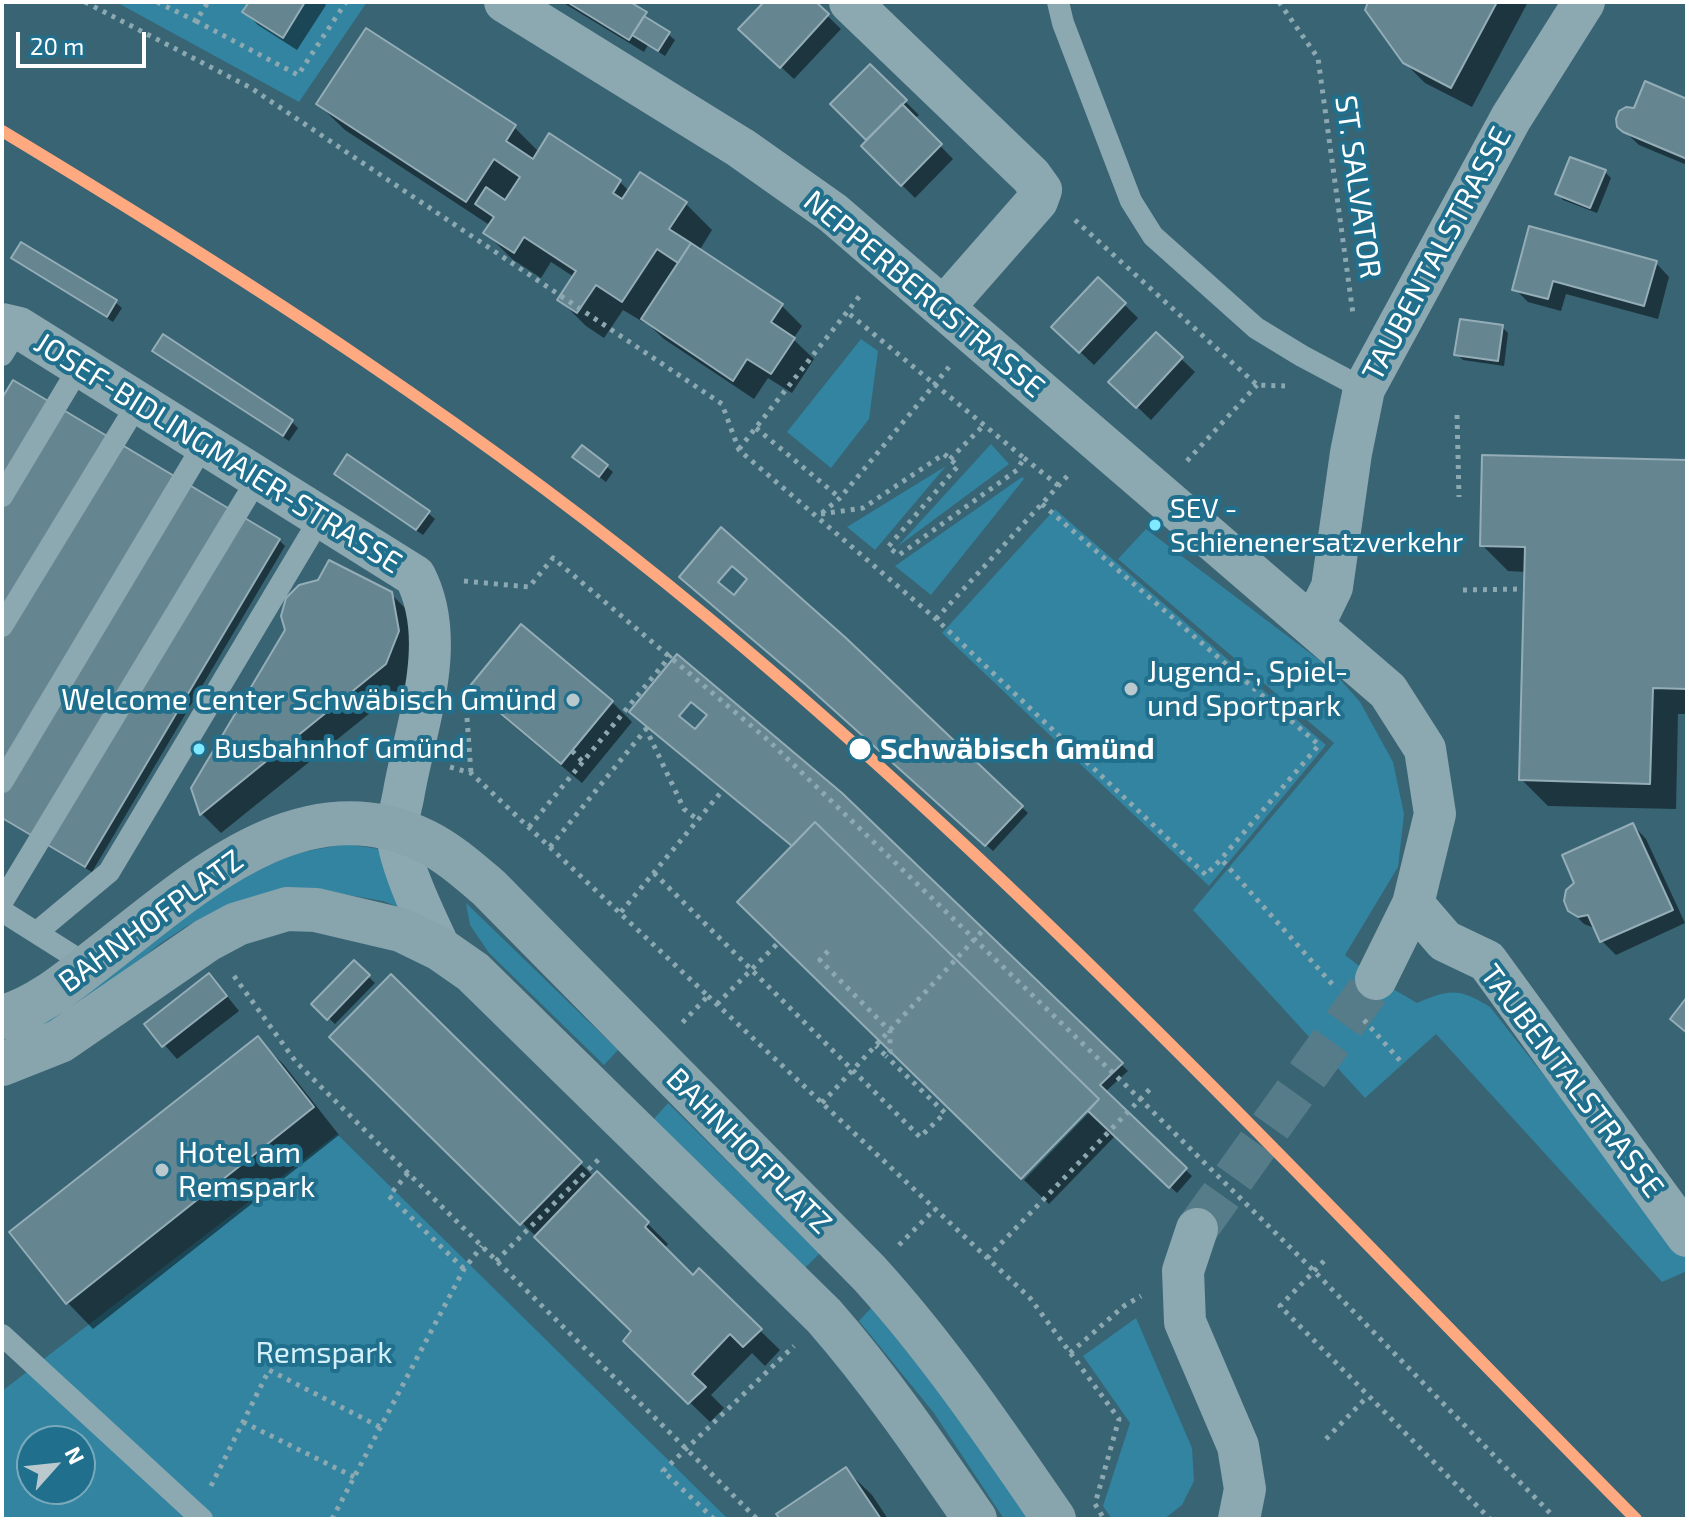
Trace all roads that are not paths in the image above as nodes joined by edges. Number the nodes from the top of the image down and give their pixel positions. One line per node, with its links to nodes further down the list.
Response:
1 (505, 2): 5 (street, NEPPERBERGSTRASSE)
2 (850, 2): 5 (street)
3 (1058, 2): 8 (lane)
4 (1584, 2): 8 (street, TAUBENTALSTRASSE)
5 (944, 307): 15 (street, NEPPERBERGSTRASSE)
6 (8, 336): 7 (street, JOSEF-BIDLINGMAIER-STRASSE)
7 (80, 366): 9 (street, JOSEF-BIDLINGMAIER-STRASSE); 12 (lane)
8 (1364, 389): 15 (street, TAUBENTALSTRASSE)
9 (138, 403): 10 (street, JOSEF-BIDLINGMAIER-STRASSE); 14 (lane)
10 (204, 444): 11 (street, JOSEF-BIDLINGMAIER-STRASSE); 16 (lane)
11 (258, 478): 13 (street, JOSEF-BIDLINGMAIER-STRASSE); 18 (lane)
12 (2, 496)
13 (321, 517): 17 (street, JOSEF-BIDLINGMAIER-STRASSE); 21 (lane)
14 (2, 626)
15 (1313, 626): 19 (street)
16 (2, 782)
17 (397, 830): 22 (street); 23 (main road, BAHNHOFPLATZ); 32 (main road, BAHNHOFPLATZ)
18 (2, 902)
19 (1413, 904): 24 (street); 28 (street, TAUBENTALSTRASSE)
20 (2, 911): 21 (lane)
21 (37, 932): 23 (lane)
22 (440, 949): 26 (main road, BAHNHOFPLATZ); 31 (main road, BAHNHOFPLATZ)
23 (89, 966): 25 (main road, BAHNHOFPLATZ)
24 (1359, 987)
25 (2, 1017)
26 (2, 1064)
27 (1197, 1229): 33 (street)
28 (1687, 1236)
29 (2, 1335): 30 (lane)
30 (199, 1517)
31 (975, 1519)
32 (1054, 1519)
33 (1239, 1519)

